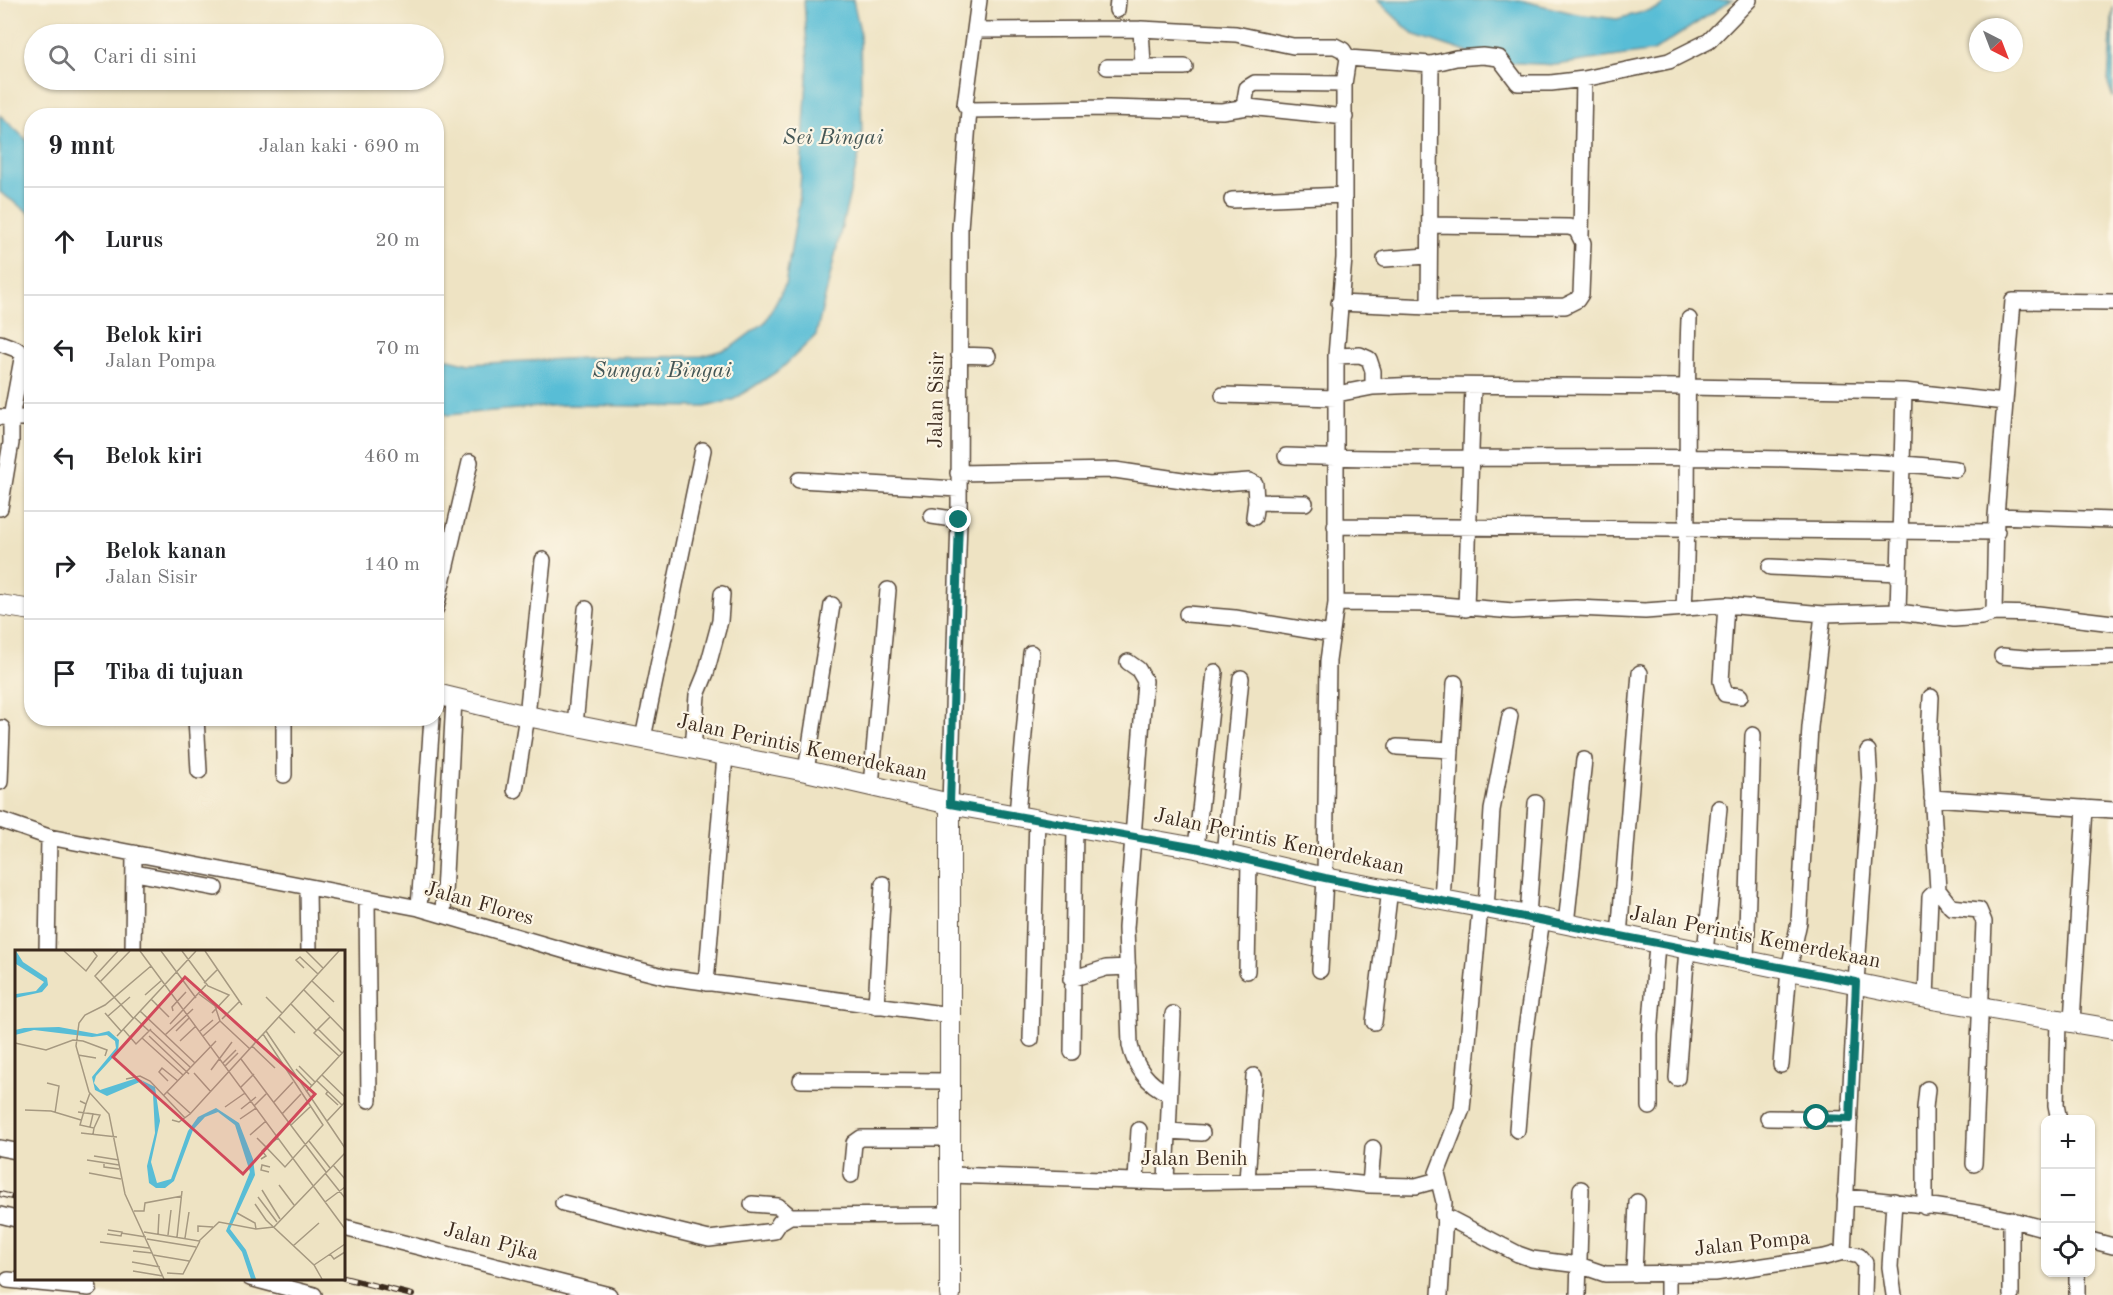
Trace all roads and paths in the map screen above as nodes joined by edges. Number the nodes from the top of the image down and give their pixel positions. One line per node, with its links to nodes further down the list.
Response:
1 (979, 0): 4 (street, Jalan Sisir)
2 (1749, 0): 10 (street)
3 (1141, 29): 4 (street); 5 (street); 7 (street)
4 (976, 30): 13 (street, Jalan Sisir)
5 (1348, 58): 6 (street); 11 (street)
6 (1431, 64): 10 (street); 17 (street)
7 (1143, 65): 8 (street); 9 (street)
8 (1107, 67)
9 (1185, 67)
10 (1584, 79): 18 (street)
11 (1344, 84): 12 (street); 14 (street)
12 (1248, 107): 13 (street); 14 (street)
13 (969, 110): 26 (street, Jalan Sisir)
14 (1345, 117): 15 (street)
15 (1343, 195): 16 (street); 22 (street)
16 (1232, 200)
17 (1430, 225): 18 (street); 19 (street)
18 (1581, 235): 23 (street)
19 (1427, 256): 20 (street); 23 (street)
20 (1385, 259)
21 (2113, 302): 35 (street)
22 (1339, 303): 23 (street); 28 (street)
23 (1429, 307)
24 (1689, 319): 31 (street)
25 (0, 343): 36 (street)
26 (959, 355): 27 (street); 46 (street, Jalan Sisir)
27 (988, 356)
28 (1336, 356): 30 (street); 34 (street)
29 (1473, 386): 30 (street); 31 (street); 42 (street)
30 (1373, 387): 34 (street)
31 (1686, 387): 32 (street); 40 (street)
32 (1904, 391): 35 (street); 44 (street)
33 (1223, 395): 34 (street)
34 (1336, 396): 41 (street)
35 (2005, 402): 52 (street)
36 (6, 418): 37 (street); 50 (street)
37 (24, 418)
38 (703, 450): 99 (street)
39 (1286, 456): 41 (street)
40 (1688, 456): 42 (street); 44 (street); 58 (street)
41 (1336, 458): 42 (street); 55 (street)
42 (1472, 459): 56 (street)
43 (470, 462): 63 (street)
44 (1901, 462): 45 (street); 57 (street)
45 (1956, 469)
46 (958, 473): 48 (street, Jalan Sisir); 49 (street)
47 (799, 480): 48 (street)
48 (958, 489): 53 (street, Jalan Sisir)
49 (1305, 503)
50 (0, 508)
51 (932, 516): 53 (street)
52 (1996, 516): 54 (street); 59 (street)
53 (959, 520): 114 (street, Jalan Sisir)
54 (2113, 520)
55 (1335, 526): 56 (street); 66 (street)
56 (1471, 527): 58 (street); 73 (street)
57 (1900, 530): 58 (street); 59 (street); 62 (street)
58 (1688, 531): 70 (street)
59 (1997, 532): 75 (street)
60 (543, 560): 91 (street)
61 (1770, 567): 62 (street)
62 (1898, 573): 74 (street)
63 (444, 574)
64 (888, 590): 110 (street)
65 (722, 594): 101 (street)
66 (1336, 603): 73 (street); 79 (street)
67 (0, 605): 71 (street)
68 (832, 605): 107 (street)
69 (1726, 605): 70 (street); 77 (street); 89 (street)
70 (1684, 606): 73 (street)
71 (24, 609)
72 (586, 609): 93 (street)
73 (1466, 609)
74 (1898, 612): 75 (street); 77 (street)
75 (1994, 613): 78 (street)
76 (1187, 614): 79 (street)
77 (1823, 614): 150 (street)
78 (2113, 623)
79 (1331, 634): 129 (street)
80 (1031, 653): 118 (street)
81 (2002, 656): 82 (street)
82 (2113, 657)
83 (1128, 662): 123 (street)
84 (1215, 672): 124 (street)
85 (1640, 673): 142 (street)
86 (1241, 678): 126 (street)
87 (1455, 683): 102 (street)
88 (445, 696): 91 (street, Jalan Perintis Kemerdekaan); 139 (street)
89 (1740, 696)
90 (1931, 697): 112 (street)
91 (527, 716): 93 (street, Jalan Perintis Kemerdekaan); 111 (street)
92 (1510, 716): 138 (street)
93 (574, 725): 99 (street, Jalan Perintis Kemerdekaan)
94 (196, 726): 106 (street)
95 (284, 726): 108 (street)
96 (431, 726): 137 (street)
97 (2, 728): 109 (street)
98 (1753, 735): 148 (street)
99 (643, 738): 101 (street, Jalan Perintis Kemerdekaan)
100 (1397, 747): 102 (street)
101 (693, 750): 104 (street, Jalan Perintis Kemerdekaan)
102 (1451, 750): 136 (street)
103 (1868, 751): 154 (street)
104 (725, 756): 107 (street, Jalan Perintis Kemerdekaan); 155 (street)
105 (1584, 760): 141 (street)
106 (199, 771)
107 (806, 771): 110 (street, Jalan Perintis Kemerdekaan)
108 (284, 775)
109 (0, 782)
110 (871, 786): 114 (street, Jalan Perintis Kemerdekaan)
111 (515, 790)
112 (1932, 798): 116 (street); 134 (street)
113 (1536, 803): 140 (street)
114 (950, 804): 118 (street, Jalan Perintis Kemerdekaan); 160 (street)
115 (1719, 808): 147 (street)
116 (2085, 808): 117 (street); 161 (street)
117 (2113, 810)
118 (1017, 815): 119 (street, Jalan Perintis Kemerdekaan)
119 (1037, 818): 121 (street, Jalan Perintis Kemerdekaan); 164 (street)
120 (0, 820): 122 (street, Jalan Flores)
121 (1075, 825): 123 (street, Jalan Perintis Kemerdekaan); 153 (street)
122 (49, 837): 125 (street, Jalan Flores); 144 (street)
123 (1132, 837): 124 (street, Jalan Perintis Kemerdekaan); 149 (street)
124 (1196, 848): 126 (street, Jalan Perintis Kemerdekaan)
125 (134, 853): 128 (street); 132 (street, Jalan Flores)
126 (1224, 855): 127 (street, Jalan Perintis Kemerdekaan)
127 (1249, 860): 129 (street, Jalan Perintis Kemerdekaan); 152 (street)
128 (135, 873): 131 (street); 145 (street)
129 (1325, 878): 133 (street, Jalan Perintis Kemerdekaan); 151 (street)
130 (883, 884): 157 (street)
131 (215, 888)
132 (309, 888): 135 (street, Jalan Flores); 146 (street)
133 (1389, 889): 136 (street, Jalan Perintis Kemerdekaan); 162 (street)
134 (1938, 890): 156 (street); 158 (street)
135 (367, 900): 137 (street, Jalan Flores); 173 (street)
136 (1442, 901): 138 (street, Jalan Perintis Kemerdekaan)
137 (419, 908): 139 (street, Jalan Flores)
138 (1483, 908): 140 (street, Jalan Perintis Kemerdekaan); 190 (street)
139 (443, 913): 155 (street, Jalan Flores)
140 (1535, 918): 141 (street, Jalan Perintis Kemerdekaan); 179 (street)
141 (1566, 924): 142 (street, Jalan Perintis Kemerdekaan)
142 (1619, 936): 143 (street, Jalan Perintis Kemerdekaan)
143 (1657, 944): 147 (street, Jalan Perintis Kemerdekaan); 174 (street)
144 (47, 950)
145 (133, 950)
146 (309, 950)
147 (1696, 951): 148 (street, Jalan Perintis Kemerdekaan); 168 (street)
148 (1746, 960): 150 (street, Jalan Perintis Kemerdekaan)
149 (1128, 967): 153 (street); 172 (street)
150 (1789, 969): 154 (street, Jalan Perintis Kemerdekaan); 166 (street)
151 (1320, 970)
152 (1247, 971)
153 (1071, 979): 165 (street)
154 (1856, 982): 156 (street, Jalan Perintis Kemerdekaan); 177 (street)
155 (706, 983): 157 (street, Jalan Flores)
156 (1926, 998): 158 (street, Jalan Perintis Kemerdekaan)
157 (876, 1006): 160 (street, Jalan Flores)
158 (1981, 1007): 161 (street, Jalan Perintis Kemerdekaan); 186 (street)
159 (1173, 1014): 172 (street)
160 (950, 1015): 170 (street)
161 (2065, 1020): 163 (street, Jalan Perintis Kemerdekaan); 175 (street)
162 (1374, 1022)
163 (2113, 1029)
164 (1031, 1039)
165 (1071, 1052)
166 (1781, 1065)
167 (1254, 1076): 191 (street)
168 (1677, 1078)
169 (801, 1080): 170 (street)
170 (951, 1081): 182 (street)
171 (1928, 1089): 200 (street)
172 (1168, 1093): 180 (street)
173 (369, 1100)
174 (1650, 1107)
175 (2058, 1115)
176 (1768, 1118): 177 (street)
177 (1850, 1119): 195 (street)
178 (1139, 1130): 189 (street)
179 (1517, 1130)
180 (1168, 1131): 181 (street); 192 (street)
181 (1202, 1133)
182 (950, 1138): 187 (street); 188 (street)
183 (0, 1148): 185 (street)
184 (1373, 1148): 193 (street)
185 (15, 1151)
186 (1974, 1164)
187 (851, 1175)
188 (950, 1175): 189 (street, Jalan Benih); 202 (street)
189 (1136, 1180): 192 (street, Jalan Benih)
190 (1438, 1180): 193 (street, Jalan Benih); 204 (street)
191 (1247, 1181): 192 (street, Jalan Benih); 193 (street, Jalan Benih)
192 (1166, 1182)
193 (1370, 1185)
194 (1581, 1189): 212 (street)
195 (1845, 1197): 196 (street); 211 (street)
196 (1894, 1201): 200 (street); 226 (street)
197 (1637, 1202): 214 (street)
198 (563, 1203): 203 (street)
199 (752, 1204): 203 (street)
200 (1925, 1207): 206 (street)
201 (0, 1215): 205 (street)
202 (950, 1215): 203 (street); 221 (street)
203 (790, 1216)
204 (1445, 1216): 212 (street, Jalan Pompa); 222 (street)
205 (15, 1219)
206 (2011, 1219): 208 (street); 227 (street)
207 (345, 1228): 220 (street, Jalan Pjka)
208 (2041, 1228)
209 (2095, 1241): 210 (street)
210 (2113, 1246)
211 (1843, 1252): 213 (street, Jalan Pompa); 225 (street)
212 (1579, 1265): 214 (street, Jalan Pompa); 223 (street)
213 (1668, 1273): 214 (street, Jalan Pompa); 224 (street)
214 (1634, 1274)
215 (2078, 1277): 228 (street)
216 (8, 1280): 218 (street)
217 (258, 1280): 219 (street)
218 (89, 1287)
219 (314, 1295)
220 (609, 1295)
221 (950, 1295)
222 (1440, 1295)
223 (1578, 1295)
224 (1668, 1295)
225 (1864, 1295)
226 (1894, 1295)
227 (2011, 1295)
228 (2077, 1295)

